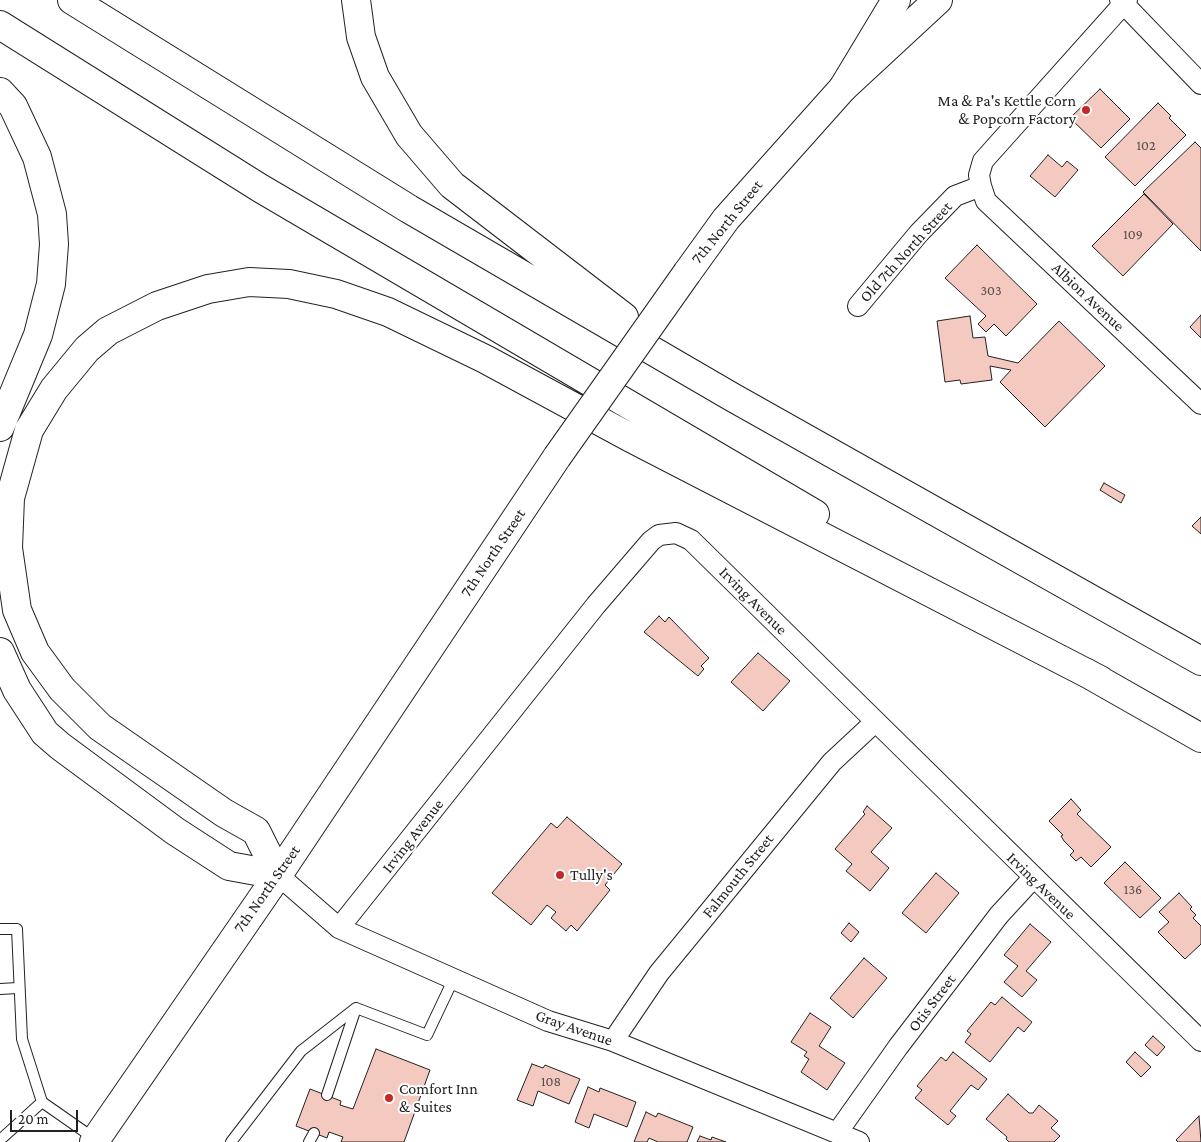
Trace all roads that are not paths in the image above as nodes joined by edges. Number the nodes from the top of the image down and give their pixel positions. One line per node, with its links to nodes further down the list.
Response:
1 (72, 0): 12 (main road)
2 (356, 0): 12 (main road)
3 (896, 0): 8 (main road)
4 (938, 0): 8 (main road, 7th North Street)
5 (1123, 1): 7 (street); 10 (street)
6 (0, 25): 17 (main road)
7 (1201, 84)
8 (843, 88): 20 (main road, 7th North Street, bridge)
9 (0, 92): 14 (main road)
10 (981, 186): 11 (street, Old 7th North Street); 13 (street, Albion Avenue)
11 (858, 306)
12 (732, 397): 16 (main road)
13 (1201, 404)
14 (0, 427)
15 (0, 652): 20 (main road)
16 (1201, 661)
17 (1100, 680): 19 (main road); 20 (main road)
18 (875, 722): 21 (street, Irving Avenue); 22 (street, Irving Avenue); 28 (street, Falmouth Street)
19 (1201, 738)
20 (278, 875): 22 (street, Gray Avenue); 34 (main road, 7th North Street)
21 (1033, 878): 29 (street, Irving Avenue); 32 (street, Otis Street)
22 (339, 928): 24 (street, Gray Avenue)
23 (0, 929): 25 (lane)
24 (454, 978): 27 (lane); 28 (street, Gray Avenue)
25 (18, 988): 26 (lane); 31 (lane)
26 (0, 989)
27 (356, 1008): 30 (lane); 35 (lane)
28 (614, 1041): 32 (street, Gray Avenue)
29 (1201, 1042)
30 (327, 1095)
31 (42, 1102): 33 (lane); 34 (lane)
32 (837, 1133): 36 (street, Gray Avenue)
33 (0, 1140)
34 (96, 1141)
35 (231, 1142)
36 (859, 1142)

